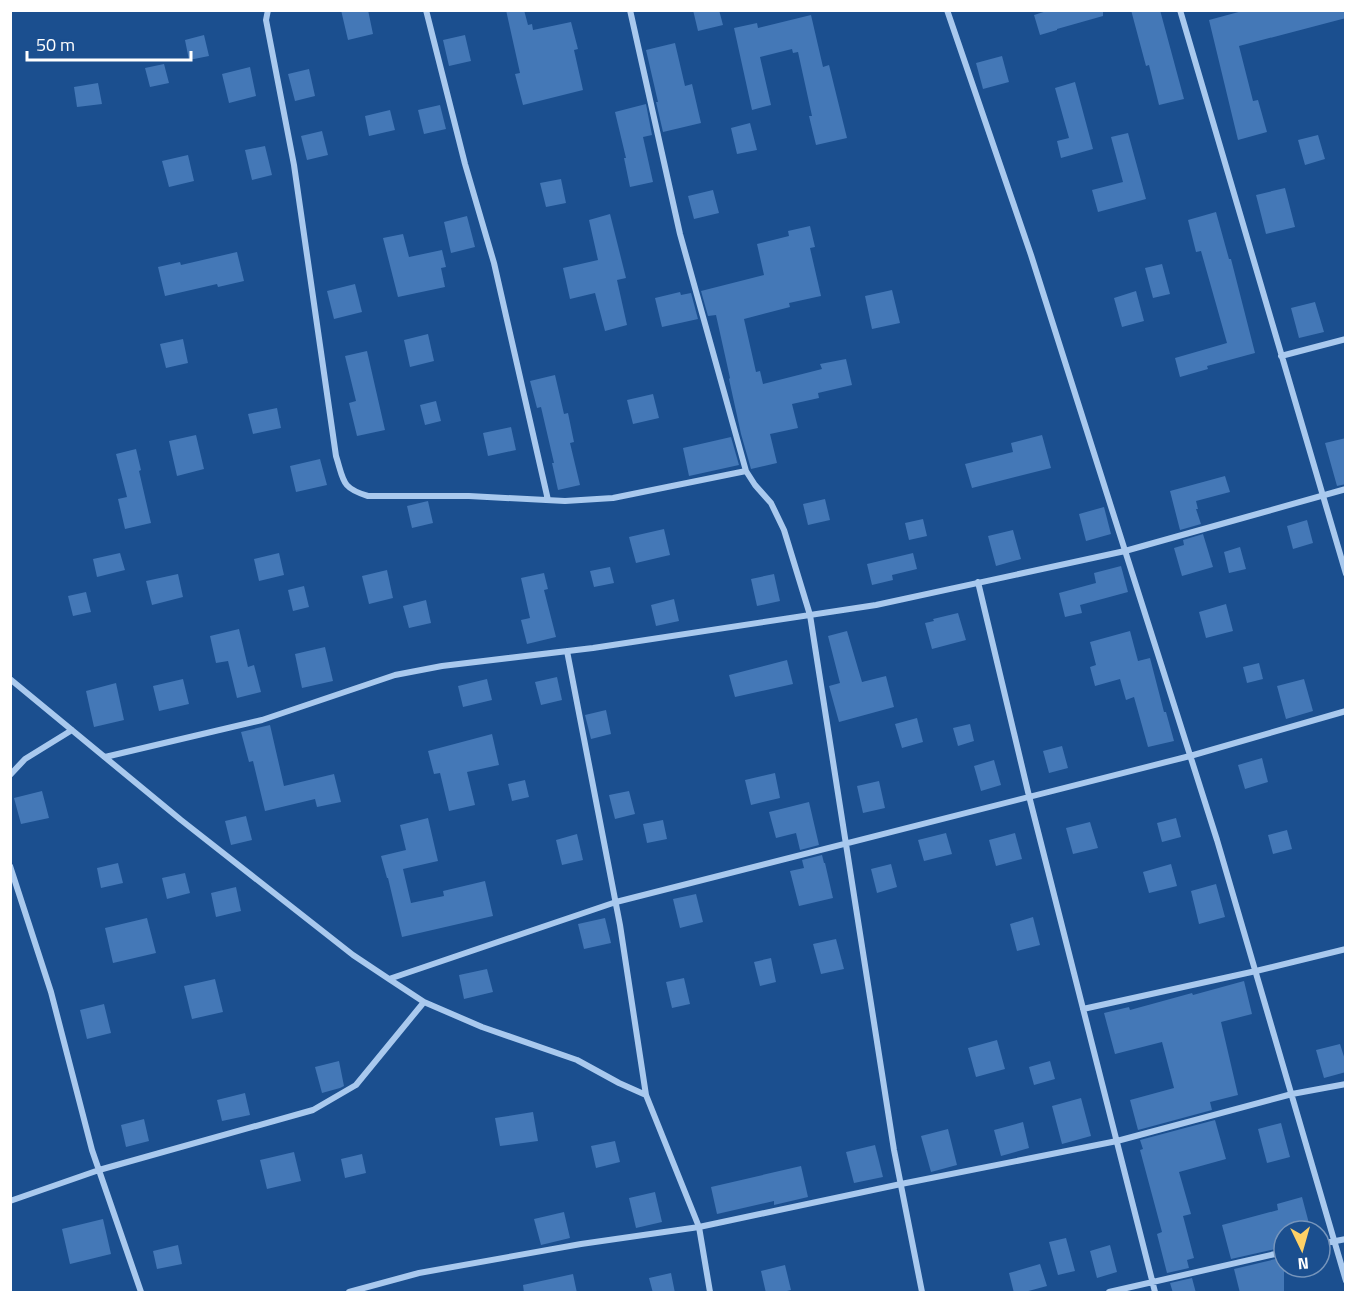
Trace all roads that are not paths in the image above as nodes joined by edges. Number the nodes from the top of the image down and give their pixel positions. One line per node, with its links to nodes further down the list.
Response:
1 (268, 10): 11 (street)
2 (426, 10): 11 (street)
3 (630, 10): 8 (street)
4 (947, 10): 12 (street)
5 (1180, 10): 7 (street)
6 (1346, 339): 7 (street)
7 (1281, 356): 10 (street)
8 (746, 471): 11 (street); 15 (street)
9 (1346, 489): 10 (street)
10 (1323, 495): 12 (street); 13 (street)
11 (548, 500)
12 (1125, 551): 14 (street); 20 (street)
13 (1346, 574)
14 (978, 582): 15 (street); 23 (street)
15 (810, 615): 16 (street); 24 (street)
16 (567, 651): 21 (street); 26 (street)
17 (10, 679): 19 (street)
18 (1346, 711): 20 (street)
19 (72, 730): 21 (street); 22 (street)
20 (1190, 756): 23 (street); 28 (street)
21 (105, 757): 29 (street)
22 (10, 775)
23 (1029, 796): 24 (street); 31 (street)
24 (846, 843): 26 (street); 37 (street)
25 (10, 866): 36 (street)
26 (616, 902): 29 (street); 34 (street)
27 (1346, 949): 28 (street)
28 (1256, 971): 31 (street); 33 (street)
29 (389, 979): 30 (street)
30 (424, 1002): 34 (street); 36 (street)
31 (1083, 1009): 35 (street)
32 (1346, 1084): 33 (street)
33 (1292, 1094): 35 (street); 41 (street)
34 (646, 1095): 39 (street)
35 (1117, 1141): 37 (street); 43 (street)
36 (99, 1170): 38 (street); 45 (street)
37 (901, 1184): 39 (street); 48 (street)
38 (10, 1201)
39 (699, 1227): 46 (street); 47 (street)
40 (1346, 1239): 41 (street)
41 (1334, 1241): 44 (street)
42 (1272, 1255): 43 (street)
43 (1153, 1281): 49 (street); 50 (street)
44 (1346, 1281)
45 (141, 1293)
46 (348, 1293)
47 (710, 1293)
48 (922, 1293)
49 (1109, 1293)
50 (1155, 1293)

